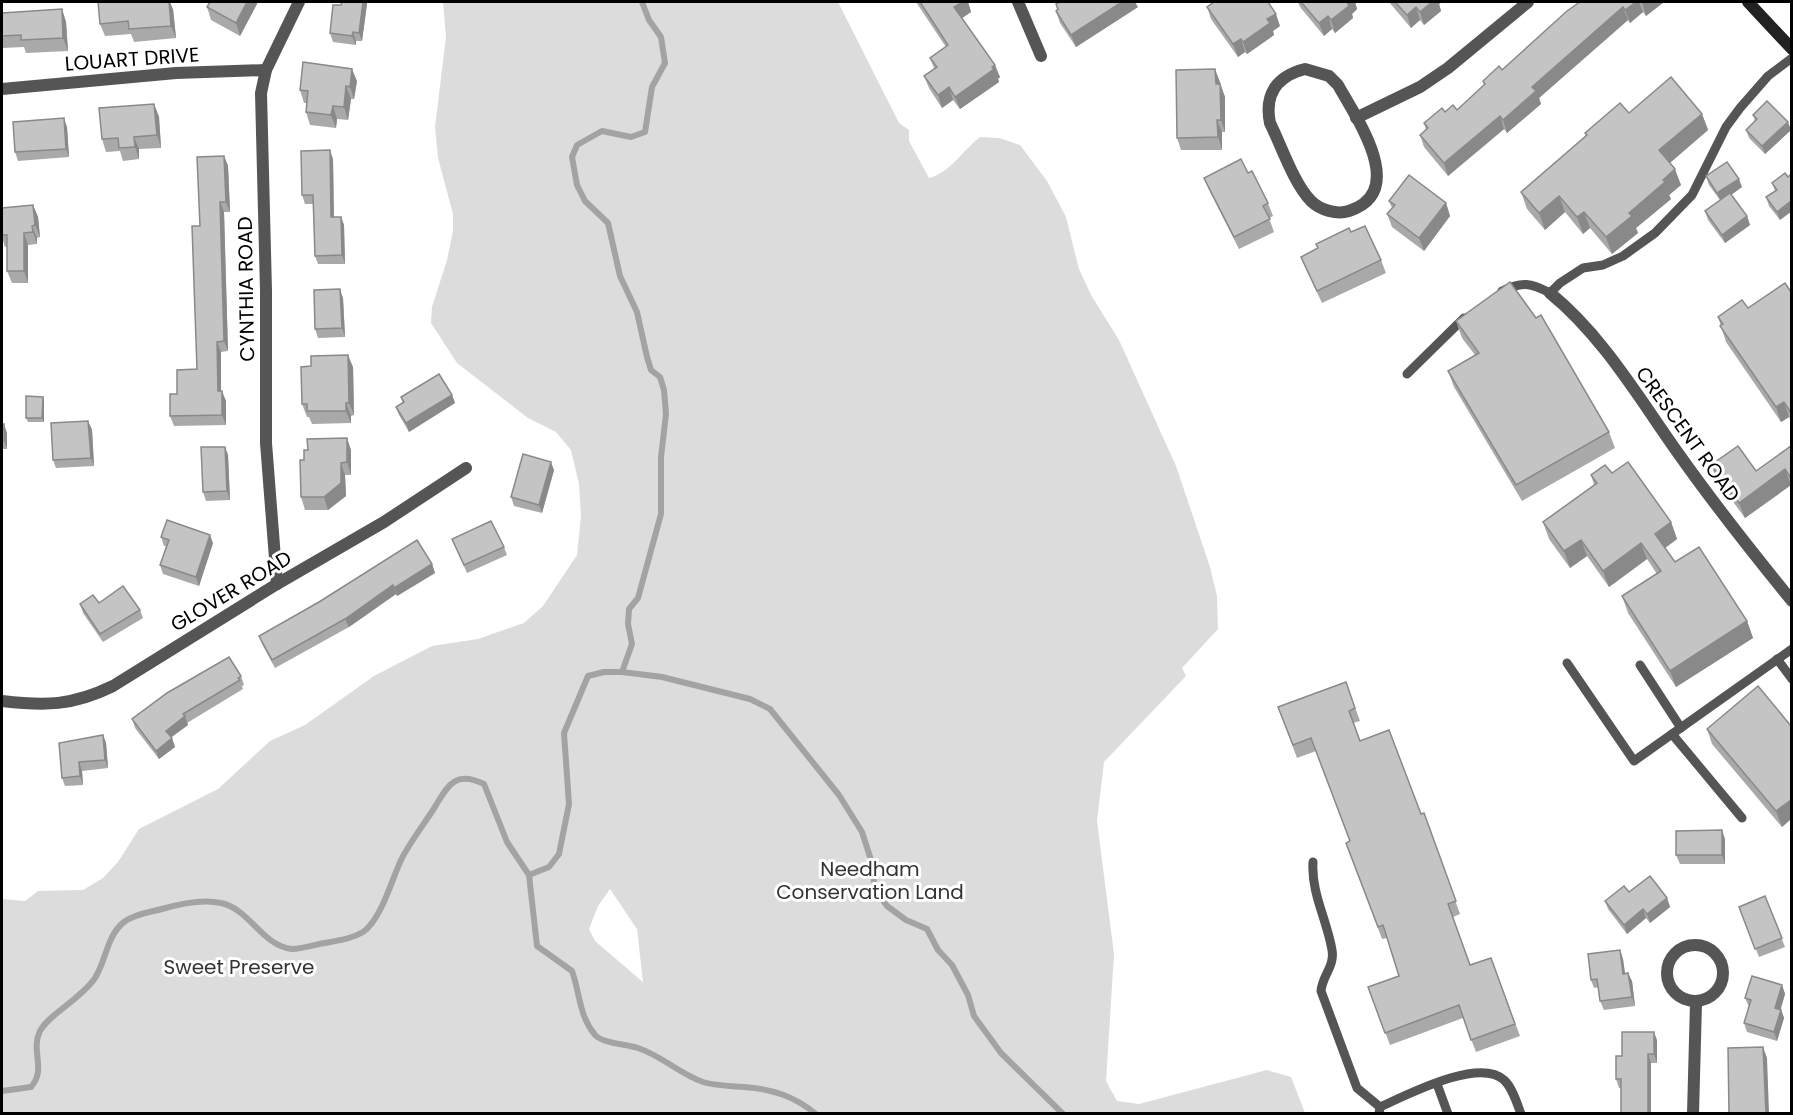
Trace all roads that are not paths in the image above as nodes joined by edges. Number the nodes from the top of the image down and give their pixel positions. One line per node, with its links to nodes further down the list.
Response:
1 (299, 2): 8 (street, CYNTHIA ROAD)
2 (1018, 2): 6 (street)
3 (1528, 2): 10 (street)
4 (1749, 2): 5 (main road)
5 (1790, 46)
6 (1041, 56)
7 (1791, 58): 11 (lane)
8 (266, 70): 9 (street, LOUART DRIVE); 16 (street, CYNTHIA ROAD)
9 (2, 89)
10 (1356, 118): 10 (street)
11 (1550, 293): 12 (lane); 17 (street, CRESCENT ROAD)
12 (1492, 298)
13 (1469, 313): 14 (lane)
14 (1407, 374)
15 (466, 468): 16 (street, GLOVER ROAD)
16 (277, 584): 23 (street, GLOVER ROAD)
17 (1791, 601)
18 (1791, 649): 19 (lane)
19 (1777, 659): 22 (lane); 24 (lane)
20 (1567, 663): 25 (lane)
21 (1640, 665): 24 (lane)
22 (1791, 679)
23 (2, 701)
24 (1681, 728): 25 (lane)
25 (1672, 734): 26 (lane)
26 (1742, 818)
27 (1313, 862): 30 (lane)
28 (1696, 1003): 28 (street); 33 (street)
29 (1437, 1084): 30 (lane); 31 (lane); 32 (lane)
30 (1379, 1110)
31 (1448, 1113)
32 (1521, 1113)
33 (1693, 1113)

